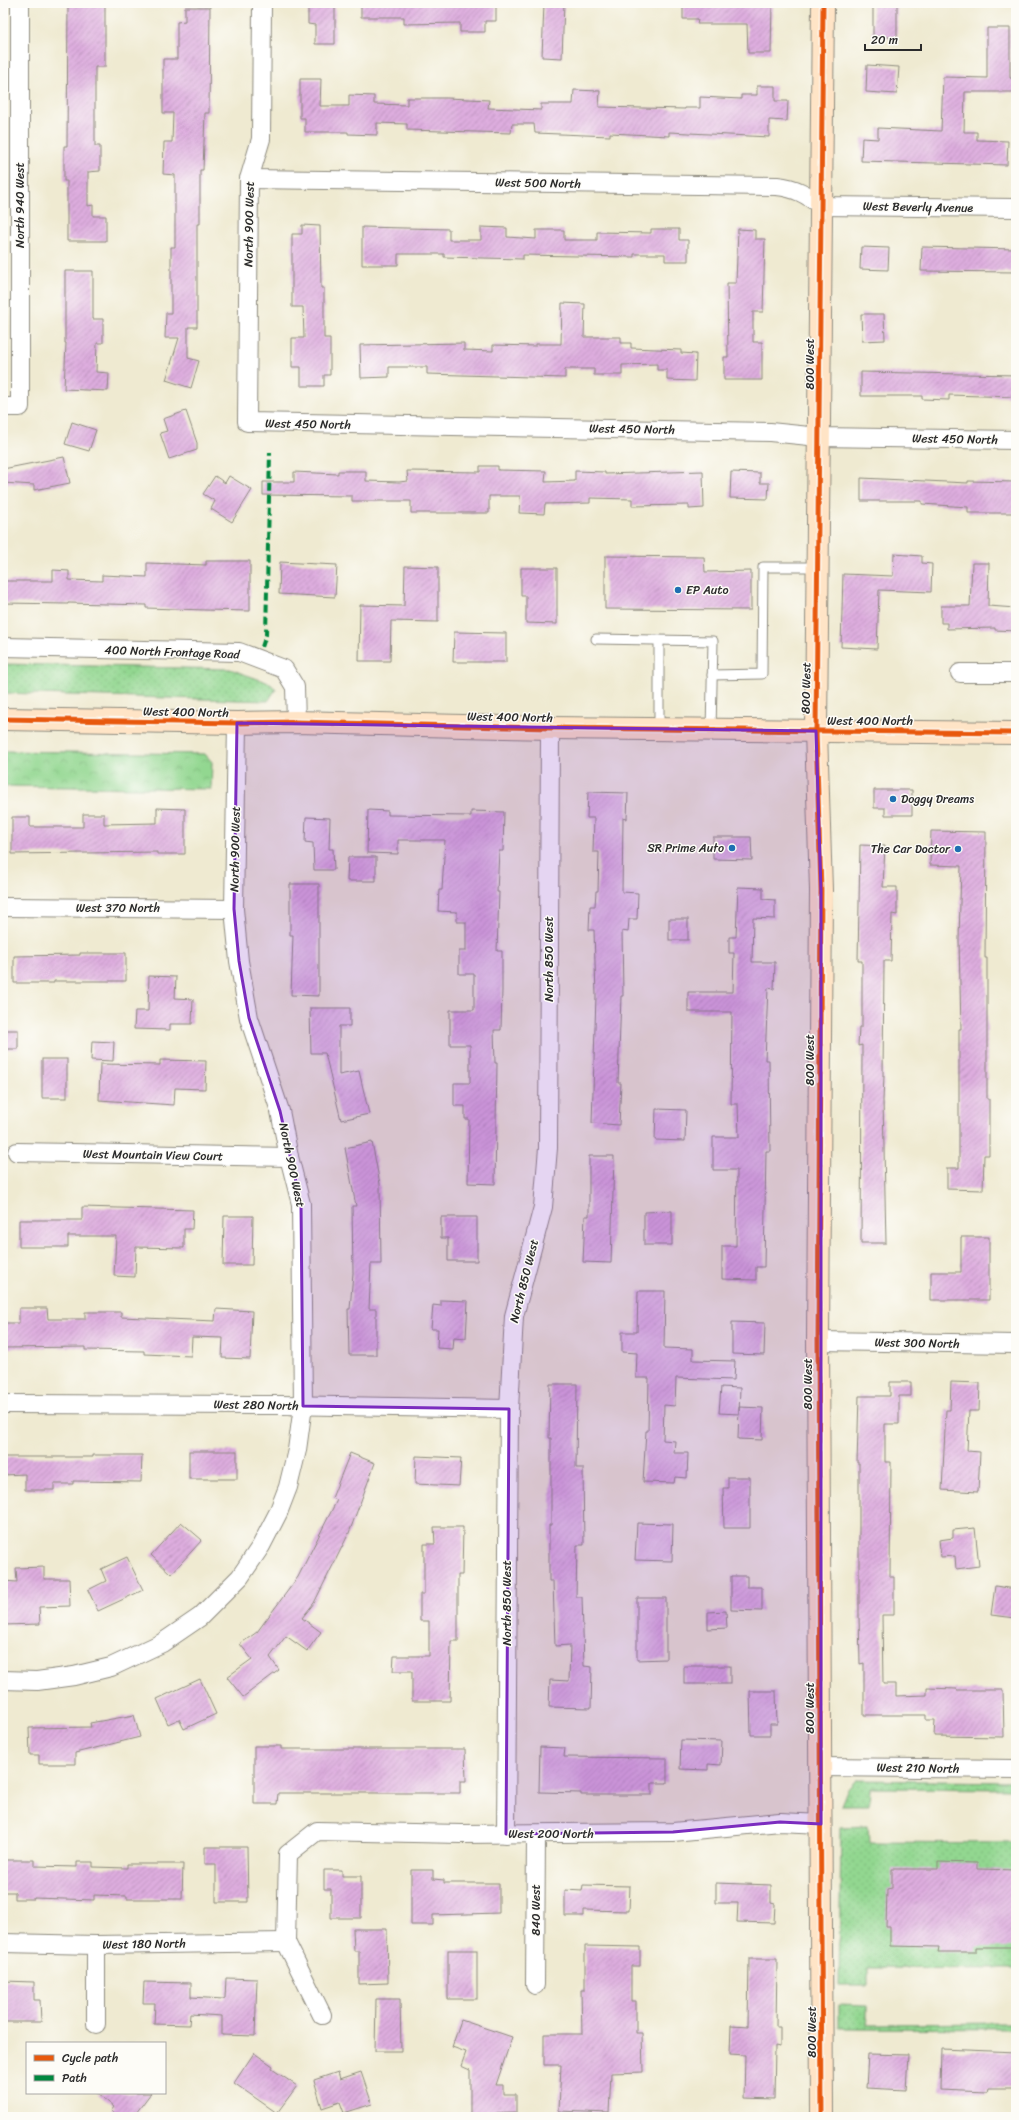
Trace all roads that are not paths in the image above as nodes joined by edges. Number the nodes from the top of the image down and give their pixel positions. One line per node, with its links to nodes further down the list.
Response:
1 (20, 3): 7 (street, North 940 West)
2 (262, 3): 4 (street, North 900 West)
3 (823, 3): 5 (street, 800 West)
4 (249, 179): 5 (street, West 500 North); 8 (street, North 900 West)
5 (821, 206): 6 (street, West Beverly Avenue); 9 (street, 800 West)
6 (1016, 208)
7 (12, 407)
8 (247, 422): 9 (street, West 450 North)
9 (819, 437): 10 (street, West 450 North); 11 (street, 800 West)
10 (1016, 440)
11 (818, 567): 17 (lane); 24 (street, 800 West)
12 (596, 639): 13 (lane)
13 (659, 640): 17 (lane); 22 (lane)
14 (3, 647): 19 (street, 400 North Frontage Road)
15 (960, 673): 16 (street)
16 (1016, 673)
17 (712, 675): 23 (lane)
18 (3, 719): 20 (street, West 400 North)
19 (296, 722): 20 (street, West 400 North); 21 (street, West 400 North)
20 (237, 723): 27 (street, North 900 West)
21 (550, 728): 22 (street, West 400 North); 34 (street, North 850 West)
22 (659, 729): 23 (street, West 400 North)
23 (711, 730): 24 (street, West 400 North)
24 (816, 731): 25 (street, West 400 North); 30 (street, 800 West)
25 (1016, 734)
26 (3, 907): 27 (street, West 370 North)
27 (234, 909): 29 (street, North 900 West)
28 (17, 1152): 29 (street, West Mountain View Court)
29 (289, 1157): 33 (street, North 900 West)
30 (818, 1341): 31 (street, West 300 North); 36 (street, 800 West)
31 (1016, 1344)
32 (3, 1404): 33 (street, West 280 North)
33 (303, 1406): 34 (street, West 280 North); 35 (street, North 900 West)
34 (508, 1409): 39 (street, North 850 West)
35 (3, 1680)
36 (820, 1767): 37 (street, West 210 North); 38 (street, 800 West)
37 (1016, 1769)
38 (821, 1824): 40 (street, West 200 North); 47 (street, 800 West)
39 (506, 1834): 40 (street, West 200 North); 41 (street, West 200 North)
40 (536, 1834): 44 (street, 840 West)
41 (286, 1942): 43 (street, West 180 North); 45 (street)
42 (3, 1944): 43 (street, West 180 North)
43 (96, 1945): 46 (street)
44 (535, 1985)
45 (322, 2015)
46 (96, 2024)
47 (822, 2117)

